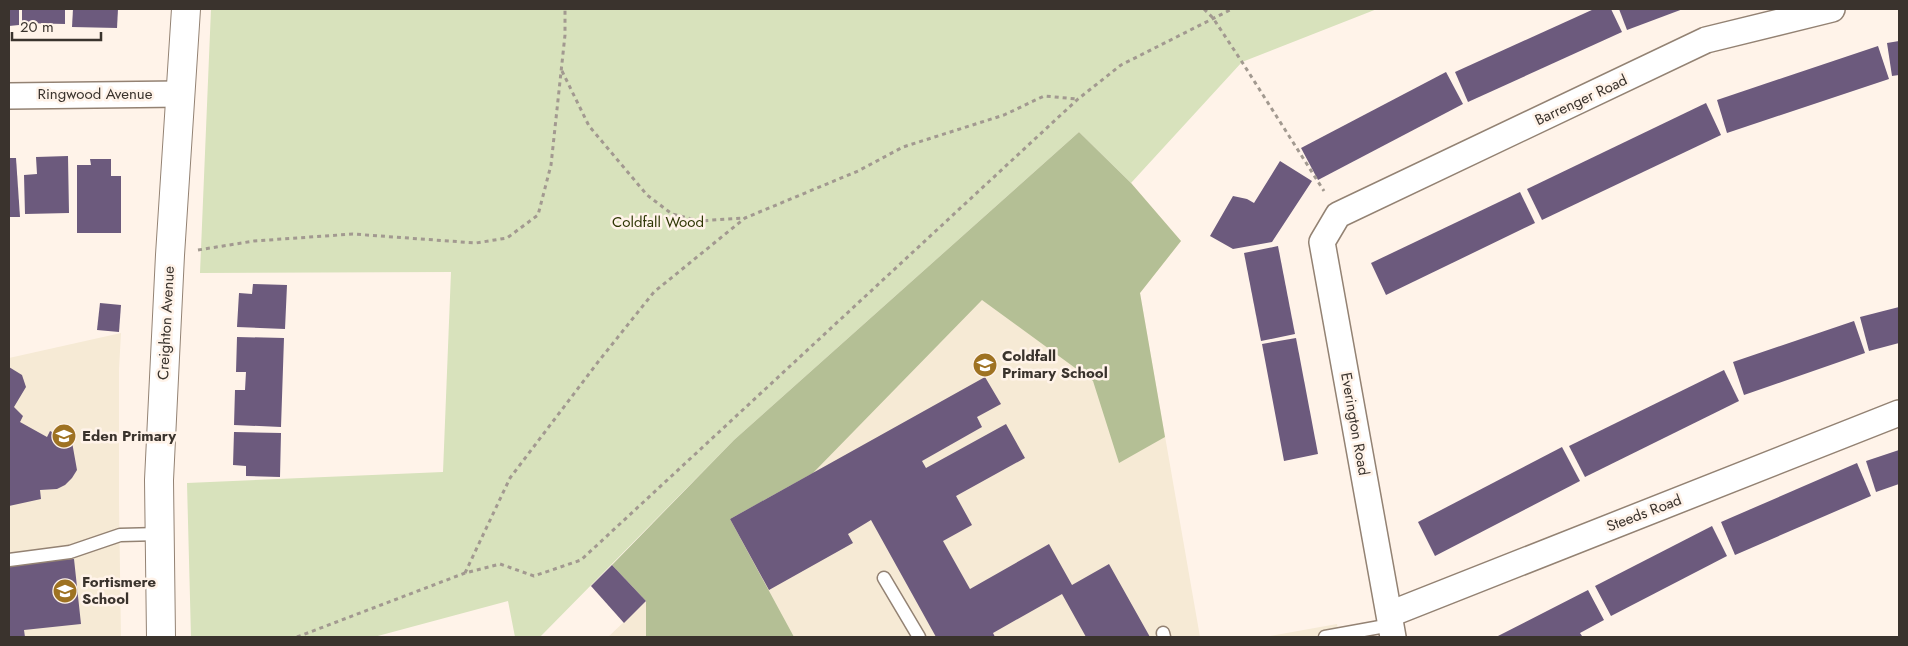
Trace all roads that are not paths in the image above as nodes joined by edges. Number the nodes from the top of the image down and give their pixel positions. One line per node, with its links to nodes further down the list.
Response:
1 (186, 9): 3 (street, Creighton Avenue)
2 (1832, 9): 5 (street, Barrenger Road)
3 (181, 94): 4 (street, Ringwood Avenue); 7 (street, Creighton Avenue)
4 (9, 96)
5 (1338, 215): 10 (street, Everington Road)
6 (1899, 413): 10 (street, Steeds Road)
7 (160, 534): 8 (lane); 11 (street, Creighton Avenue)
8 (9, 560)
9 (884, 578): 12 (lane)
10 (1391, 625): 13 (lane)
11 (161, 637)
12 (919, 637)
13 (1325, 637)

